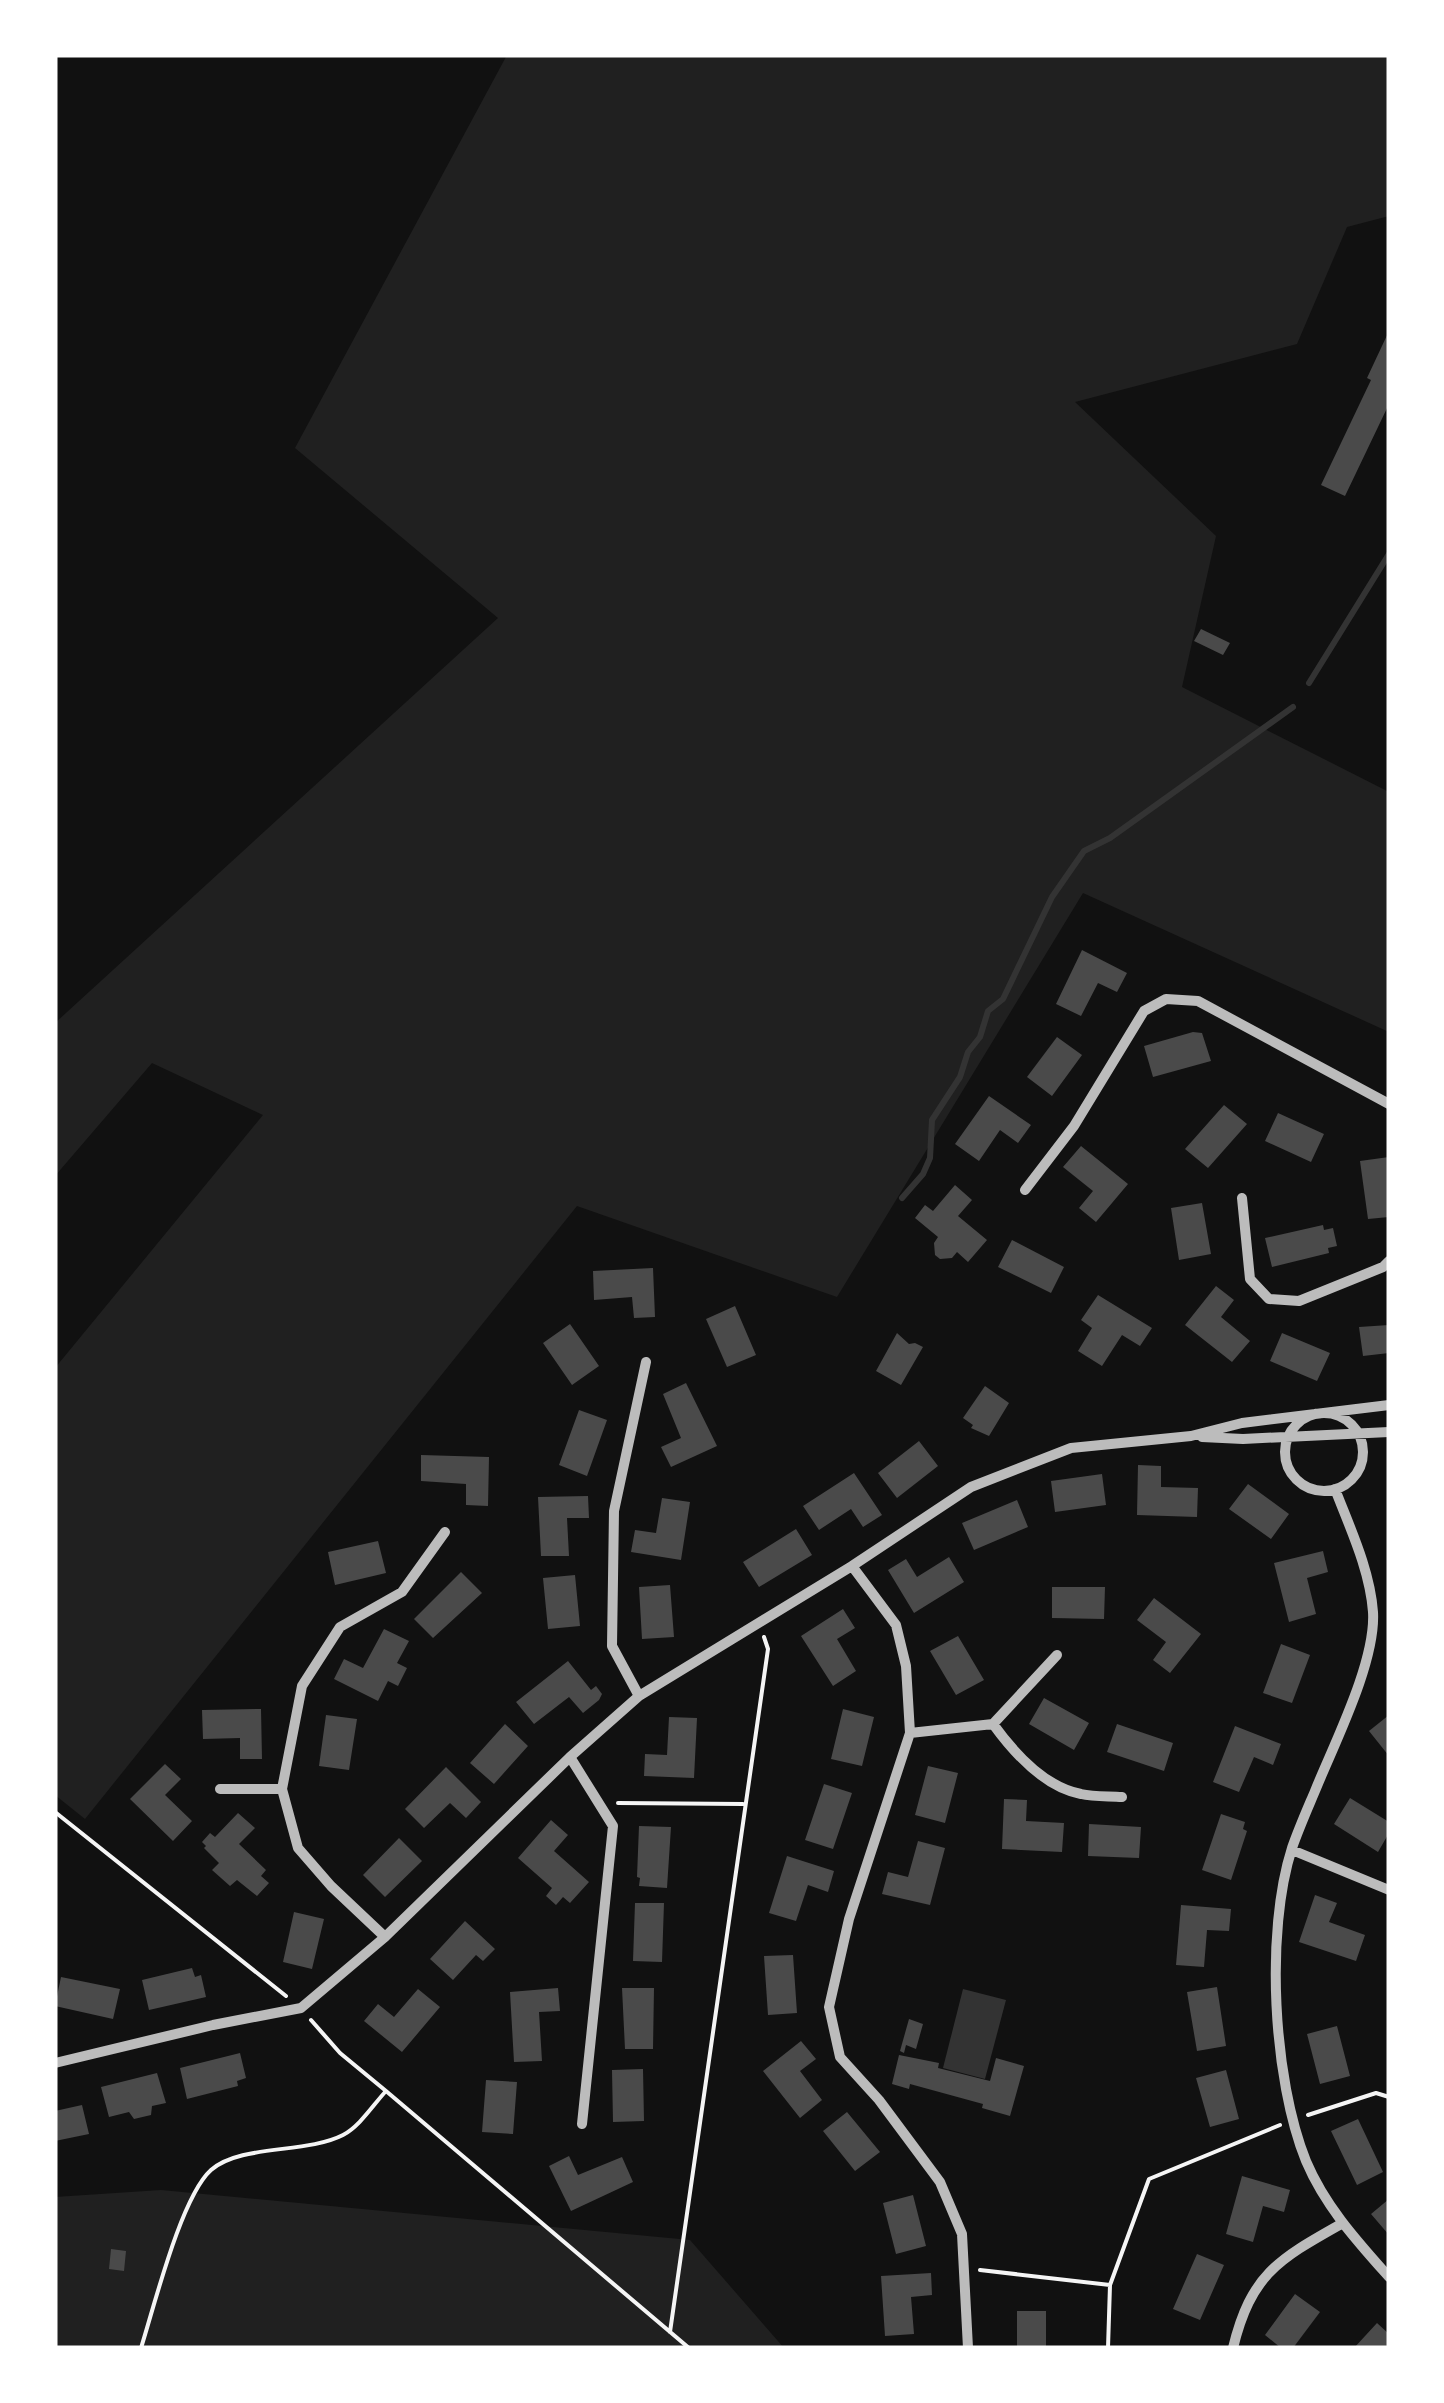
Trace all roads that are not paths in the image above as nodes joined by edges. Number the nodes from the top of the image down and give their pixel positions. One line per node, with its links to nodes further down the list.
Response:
1 (1389, 1104): 2 (street)
2 (1025, 1190)
3 (1242, 1198): 4 (street)
4 (1389, 1261)
5 (646, 1362): 16 (street)
6 (1389, 1405): 7 (street)
7 (1319, 1413): 9 (street); 10 (street); 11 (street)
8 (1389, 1432): 9 (street)
9 (1358, 1434): 11 (street); 12 (street)
10 (1191, 1436): 11 (street); 14 (street)
11 (1287, 1438): 12 (street)
12 (1335, 1489): 23 (street)
13 (445, 1532): 21 (street)
14 (852, 1566): 16 (street); 18 (street)
15 (1057, 1655): 17 (street)
16 (640, 1696): 19 (street)
17 (993, 1724): 18 (street); 22 (street)
18 (910, 1733): 30 (street)
19 (570, 1757): 25 (street); 27 (street)
20 (220, 1788): 21 (street)
21 (282, 1788): 25 (street)
22 (1122, 1796)
23 (1292, 1850): 24 (street); 28 (street)
24 (1389, 1890)
25 (385, 1938): 26 (street)
26 (55, 2063)
27 (582, 2124)
28 (1342, 2224): 29 (street); 31 (street)
29 (1389, 2277)
30 (968, 2348)
31 (1233, 2348)

